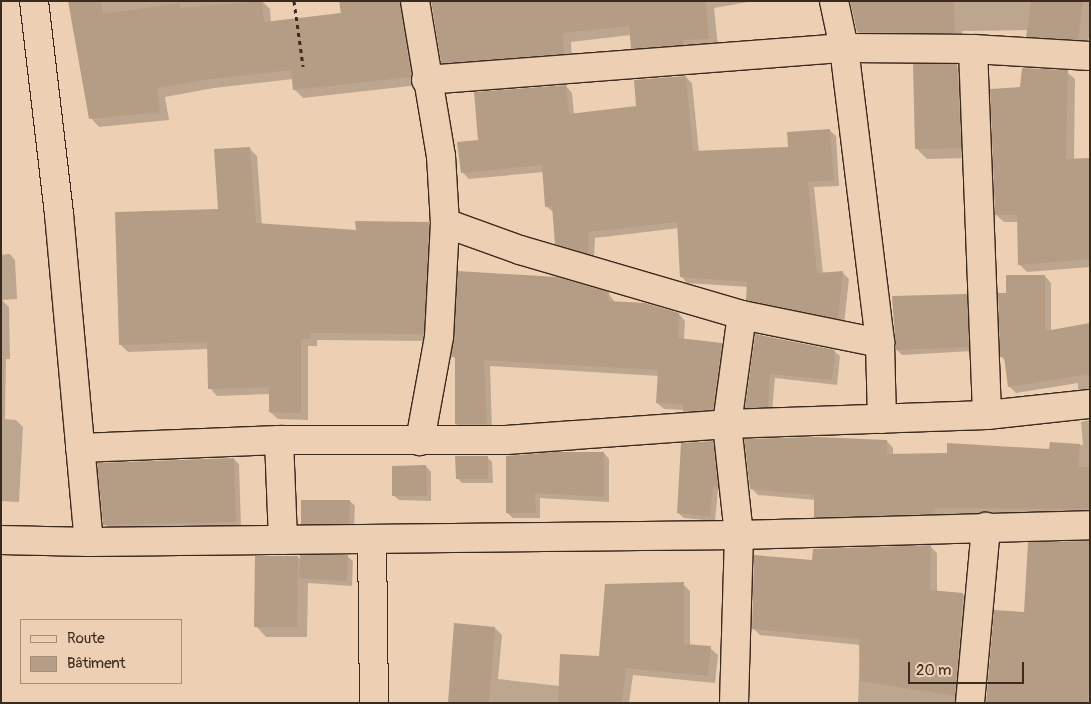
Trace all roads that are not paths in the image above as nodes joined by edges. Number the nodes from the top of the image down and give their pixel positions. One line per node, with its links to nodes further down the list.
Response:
1 (34, 1): 17 (street)
2 (415, 1): 7 (street)
3 (834, 1): 4 (street)
4 (844, 48): 5 (street); 7 (street); 10 (street)
5 (972, 49): 6 (street); 12 (street)
6 (1090, 56)
7 (426, 80): 8 (street)
8 (445, 223): 9 (street); 16 (street)
9 (742, 315): 10 (street); 14 (street)
10 (880, 343): 13 (street)
11 (1090, 404): 12 (street)
12 (987, 415): 13 (street)
13 (882, 419): 14 (street)
14 (727, 424): 16 (street); 20 (street)
15 (280, 440): 16 (street); 17 (street); 23 (street)
16 (420, 441)
17 (80, 448): 24 (street)
18 (1090, 525): 19 (street)
19 (986, 528): 20 (street); 27 (street)
20 (739, 535): 21 (street); 26 (street)
21 (372, 539): 23 (street); 25 (street)
22 (1, 540): 24 (street)
23 (283, 540): 24 (street)
24 (89, 542)
25 (374, 703)
26 (734, 703)
27 (970, 703)

